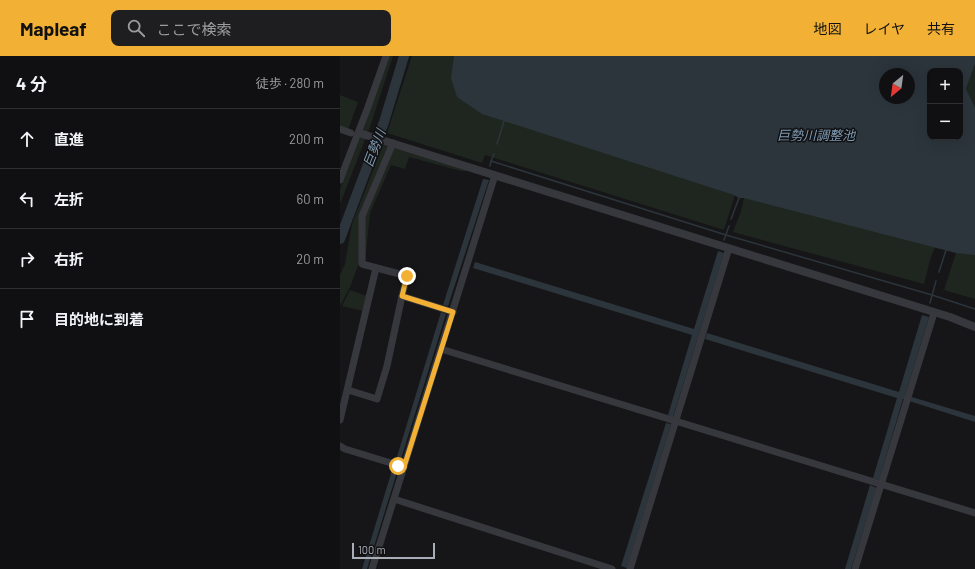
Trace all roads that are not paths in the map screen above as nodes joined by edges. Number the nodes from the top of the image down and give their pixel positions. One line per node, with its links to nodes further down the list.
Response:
1 (386, 56): 3 (street)
2 (340, 129): 3 (street)
3 (354, 133): 4 (street); 6 (street)
4 (393, 143): 5 (street); 8 (street)
5 (495, 175): 7 (street); 10 (street)
6 (340, 180)
7 (729, 248): 11 (street); 16 (street)
8 (376, 268): 9 (street); 14 (street)
9 (402, 296): 10 (street); 14 (street)
10 (447, 310): 13 (street)
11 (934, 313): 12 (street); 19 (street)
12 (975, 327)
13 (441, 349): 16 (street); 18 (street)
14 (348, 390): 15 (street)
15 (340, 420)
16 (672, 421): 19 (street); 24 (street)
17 (340, 446): 18 (street)
18 (399, 466): 20 (street)
19 (877, 483): 21 (street); 25 (street)
20 (394, 499): 22 (street); 23 (street)
21 (975, 514)
22 (372, 569)
23 (612, 569)
24 (630, 569)
25 (855, 569)

